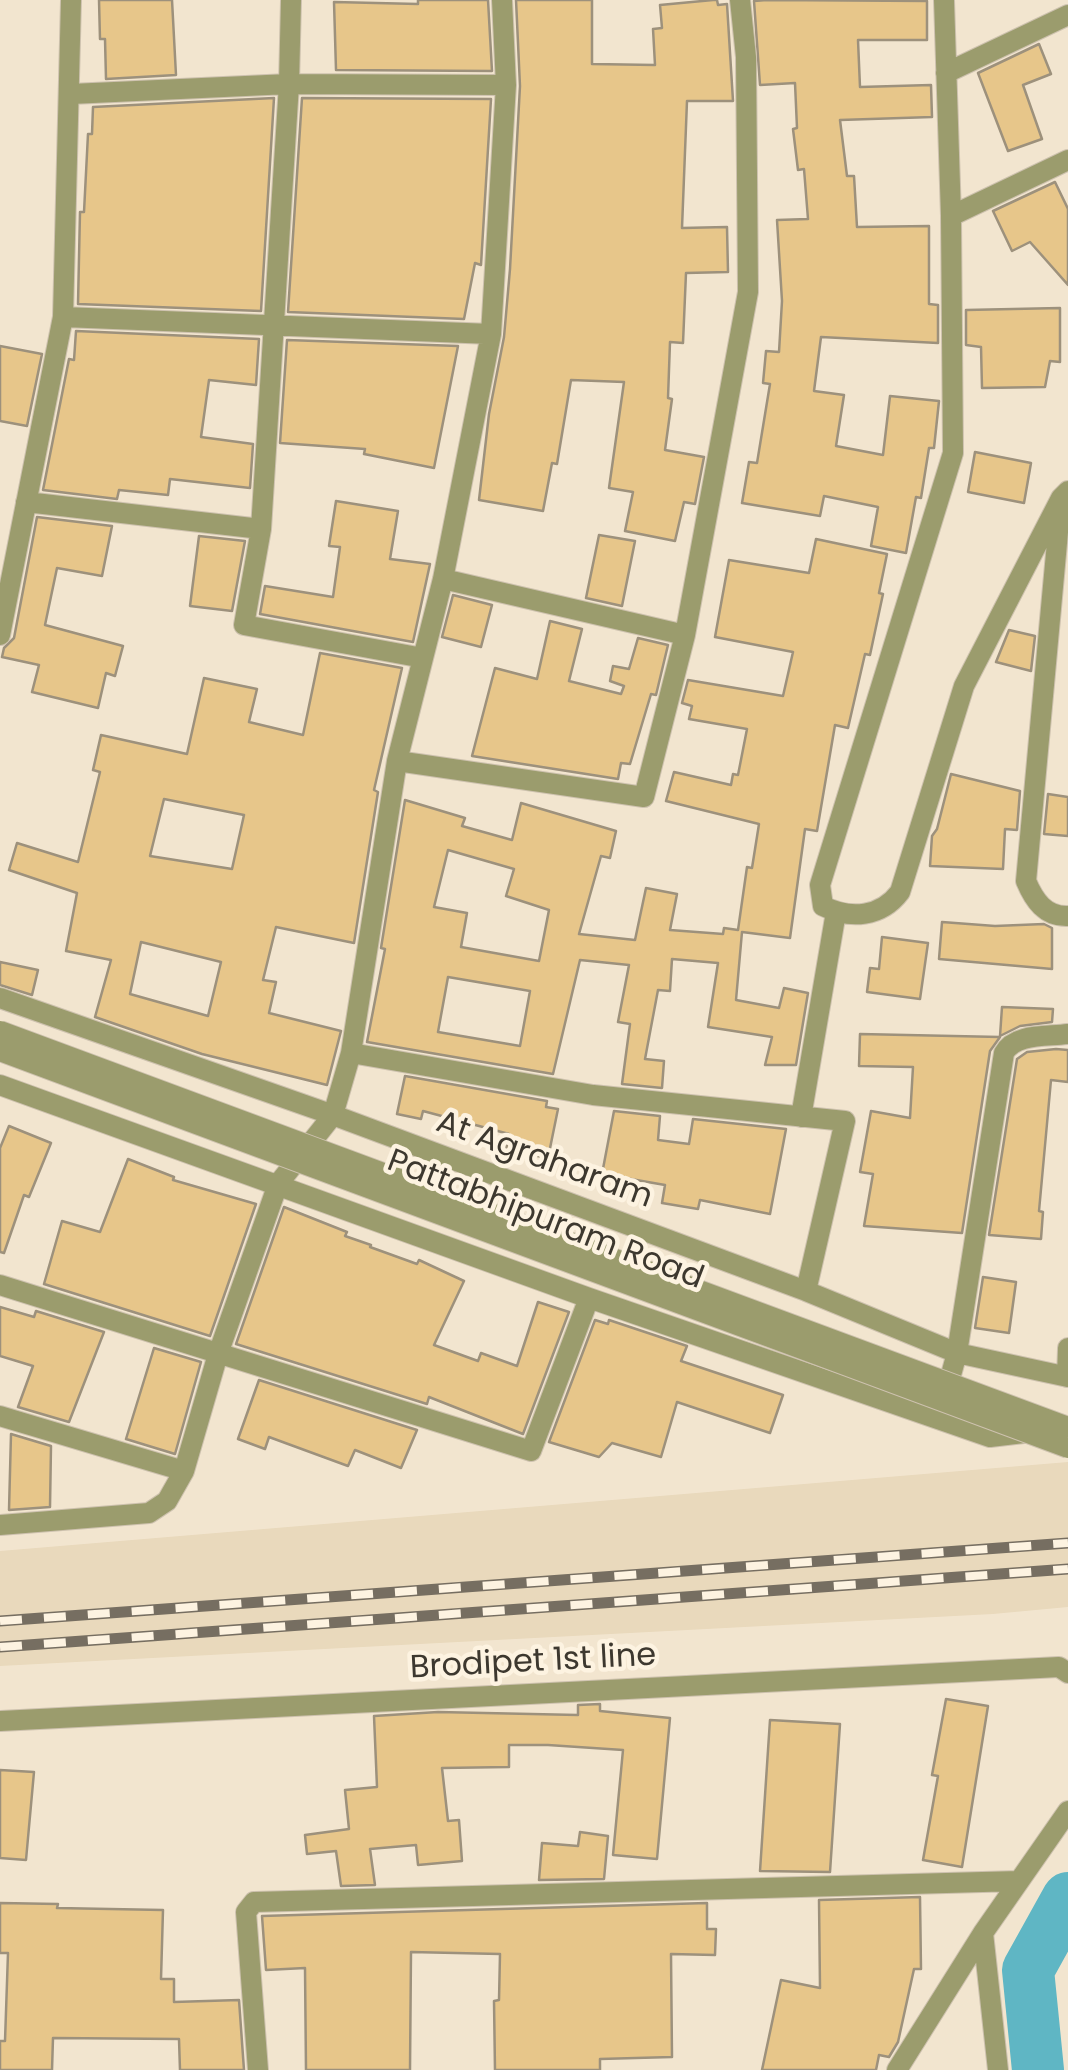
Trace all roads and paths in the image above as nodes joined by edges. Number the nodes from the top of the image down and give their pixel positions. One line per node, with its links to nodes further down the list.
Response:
1 (71, 0): 10 (street)
2 (291, 0): 8 (street)
3 (502, 0): 9 (street)
4 (740, 0): 21 (street)
5 (944, 0): 7 (street)
6 (1068, 14): 7 (street)
7 (946, 73): 12 (street)
8 (289, 84): 9 (street); 10 (street); 14 (street)
9 (506, 85): 15 (street)
10 (71, 94): 13 (street)
11 (1068, 160): 12 (street)
12 (951, 216): 24 (street)
13 (63, 317): 14 (street); 17 (street)
14 (274, 327): 15 (street); 18 (street)
15 (491, 334): 19 (street)
16 (1065, 494): 24 (street); 25 (street)
17 (26, 502): 18 (street); 20 (street)
18 (261, 529): 22 (street)
19 (443, 579): 21 (street); 22 (street)
20 (0, 635)
21 (685, 635): 23 (street)
22 (423, 658): 23 (street)
23 (397, 761): 30 (street)
24 (836, 912): 33 (street)
25 (1068, 916)
26 (0, 998): 32 (street, At Agraharam)
27 (0, 1031): 44 (street, Pattabhipuram Road, bridge)
28 (1068, 1034): 39 (street)
29 (0, 1051): 45 (street, Pattabhipuram Road, bridge)
30 (350, 1053): 32 (street); 33 (street)
31 (0, 1086): 34 (street)
32 (333, 1115): 34 (street); 36 (street, At Agraharam)
33 (800, 1116): 36 (street)
34 (278, 1184): 37 (street); 40 (street)
35 (0, 1286): 40 (street)
36 (806, 1291): 39 (street, At Agraharam)
37 (588, 1298): 40 (street); 43 (street)
38 (1068, 1348): 41 (street)
39 (957, 1353): 41 (street, At Agraharam); 43 (street)
40 (218, 1354): 46 (street)
41 (1067, 1377)
42 (0, 1416): 46 (street)
43 (939, 1419): 44 (street)
44 (1068, 1428)
45 (1068, 1448)
46 (184, 1470): 47 (street)
47 (0, 1525)
48 (1068, 1673): 49 (street, Brodipet 1st line)
49 (0, 1720)
50 (1068, 1811): 51 (street)
51 (1019, 1881): 52 (street); 53 (street)
52 (982, 1933): 54 (street); 55 (street)
53 (258, 2070)
54 (897, 2070)
55 (998, 2070)

